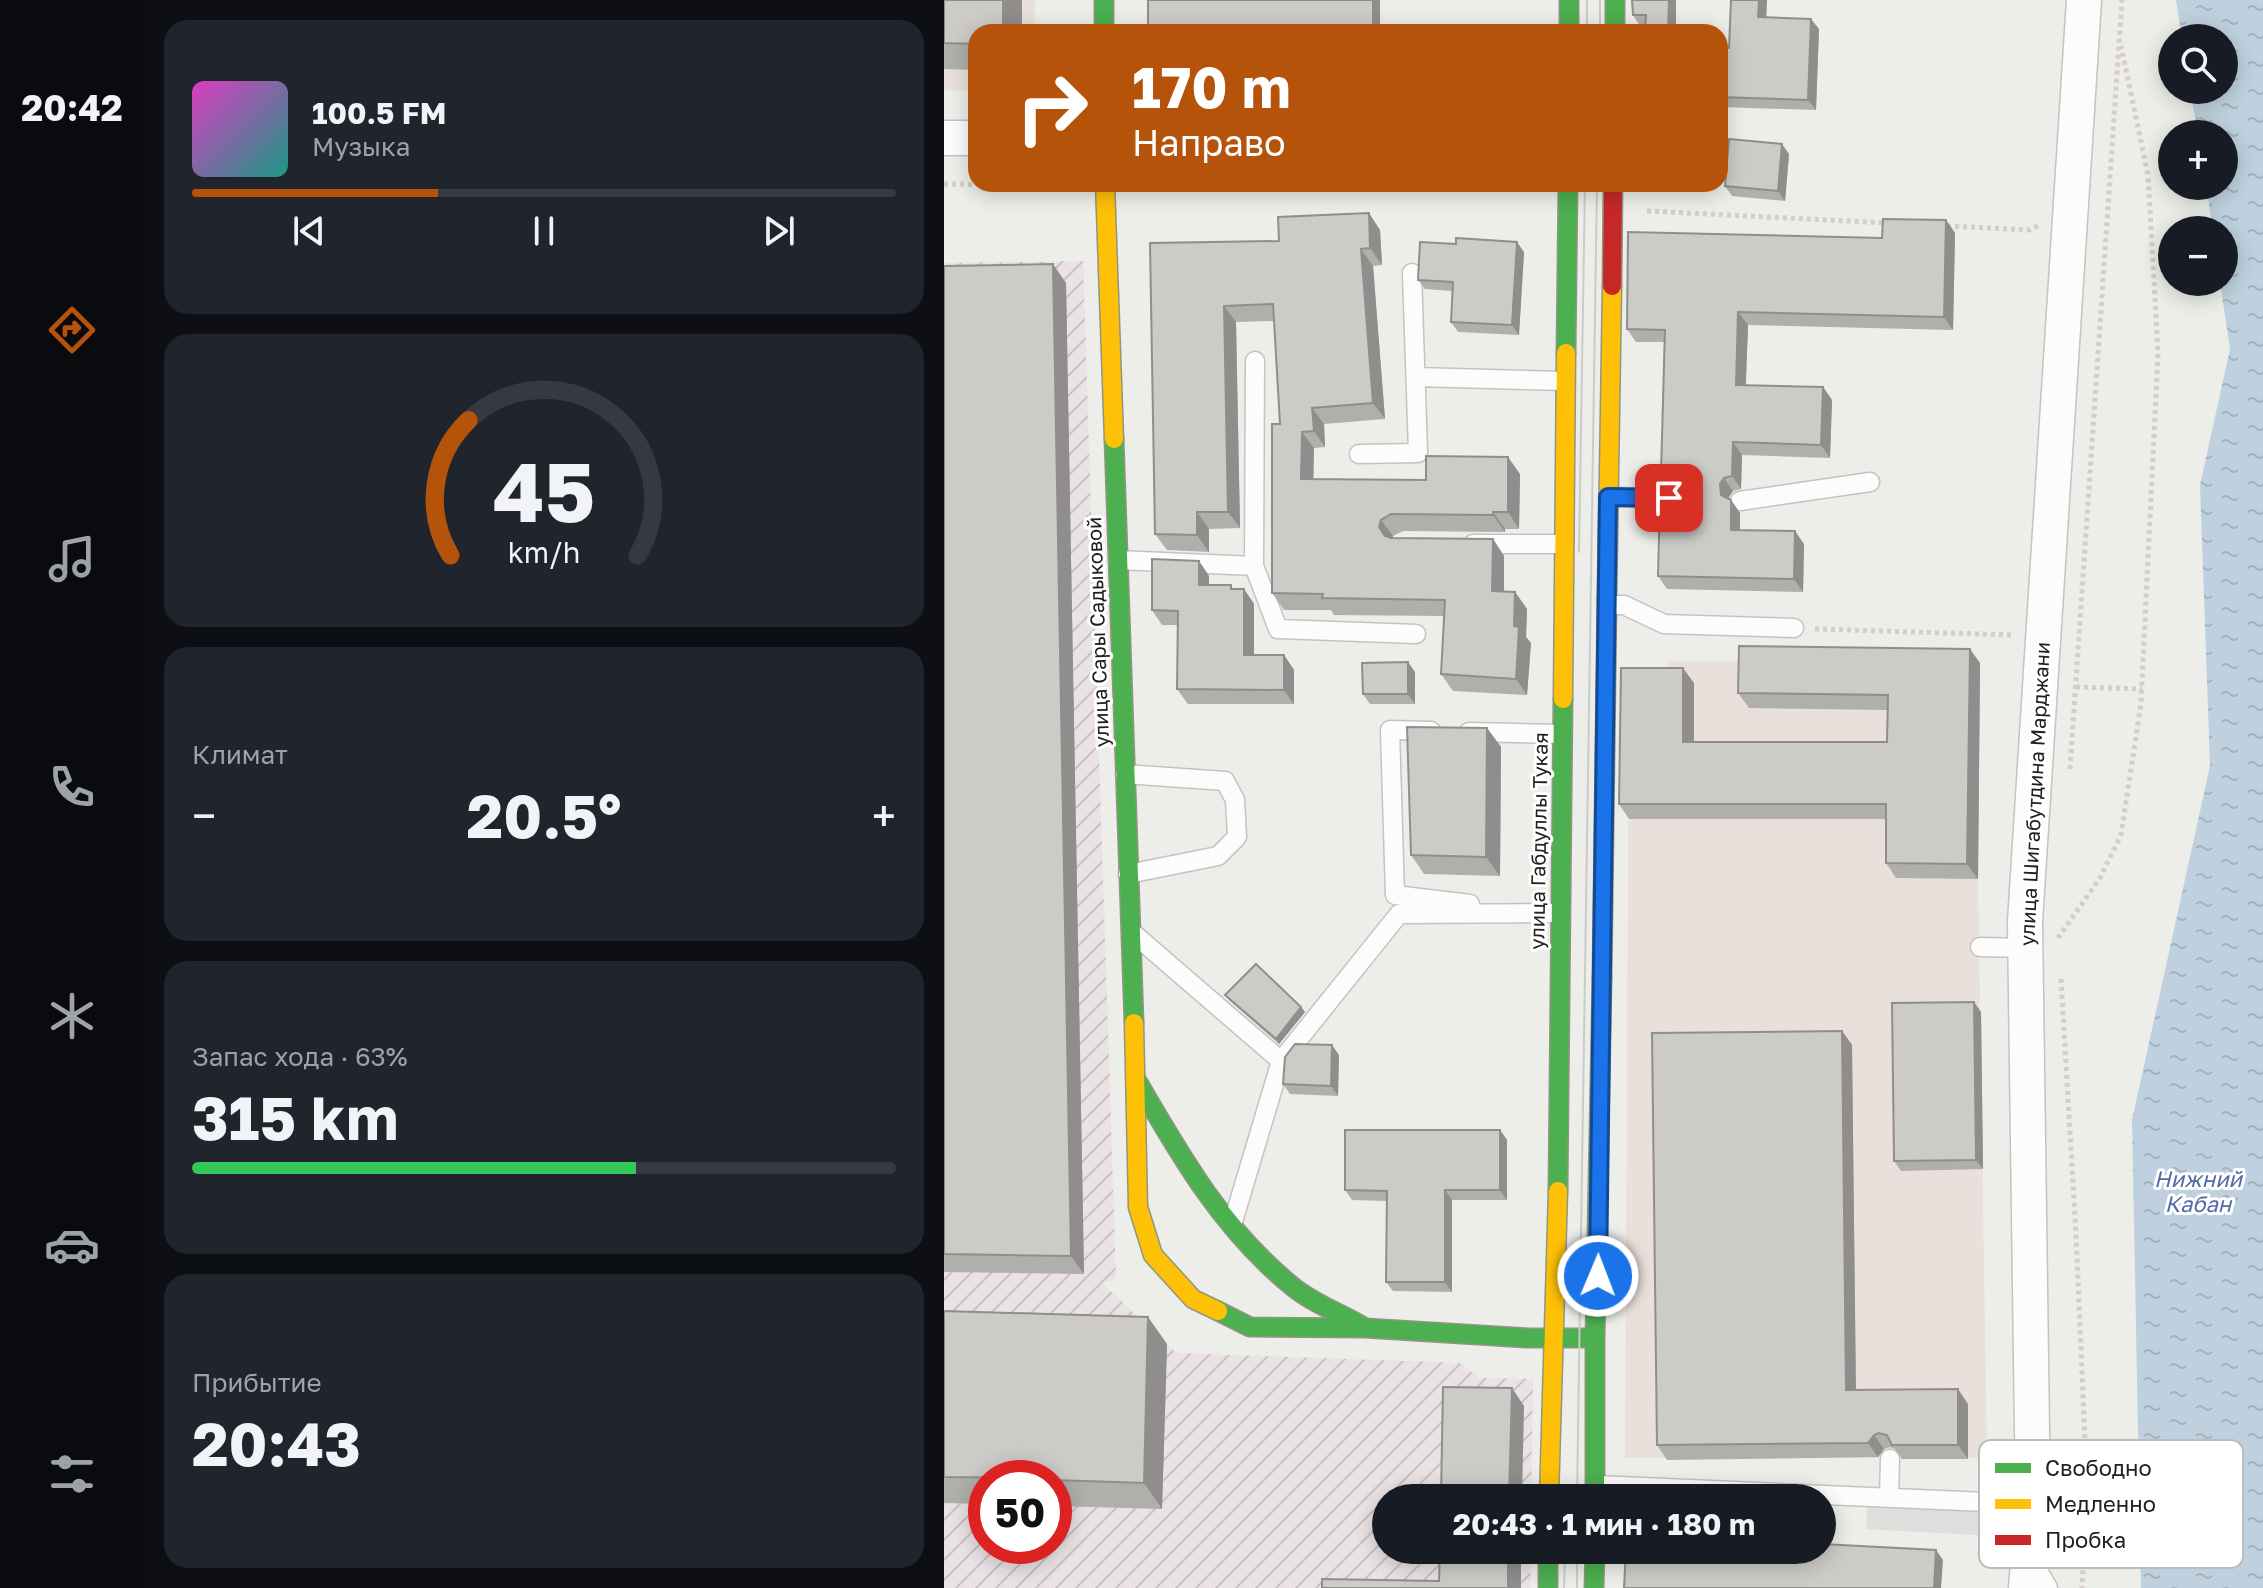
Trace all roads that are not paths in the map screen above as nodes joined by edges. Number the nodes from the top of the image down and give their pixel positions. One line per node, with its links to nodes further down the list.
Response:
1 (1104, 0): 5 (main road)
2 (1569, 0): 6 (main road)
3 (1615, 0): 7 (main road)
4 (2084, 0): 36 (street, улица Шигабутдина Марджани)
5 (1104, 24)
6 (1569, 24)
7 (1615, 24)
8 (944, 138): 9 (street)
9 (968, 138)
10 (1105, 192): 24 (main road, улица Сары Садыковой)
11 (1568, 192): 16 (main road, улица Габдуллы Тукая)
12 (1613, 192): 19 (main road)
13 (1412, 273): 15 (lane)
14 (1255, 361): 25 (lane)
15 (1416, 377): 16 (lane); 17 (lane)
16 (1566, 381): 23 (main road, улица Габдуллы Тукая)
17 (1359, 454)
18 (1870, 482): 21 (lane)
19 (1608, 497): 20 (lane); 26 (main road)
20 (1669, 498)
21 (1740, 501)
22 (1456, 544): 23 (lane)
23 (1564, 544): 29 (main road, улица Габдуллы Тукая)
24 (1118, 560): 25 (lane); 30 (main road, улица Сары Садыковой)
25 (1254, 566): 28 (lane)
26 (1607, 605): 27 (lane); 42 (main road)
27 (1794, 628)
28 (1416, 634)
29 (1562, 734): 32 (lane); 33 (main road, улица Габдуллы Тукая)
30 (1125, 774): 31 (main road, улица Сары Садыковой); 31 (lane)
31 (1128, 874): 34 (main road, улица Сары Садыковой)
32 (1536, 913): 33 (lane); 37 (lane)
33 (1560, 913): 41 (main road, улица Габдуллы Тукая)
34 (1130, 930): 37 (lane); 38 (main road, улица Сары Садыковой)
35 (1980, 947): 36 (lane)
36 (2026, 948): 43 (street, улица Шигабутдина Марджани)
37 (1281, 1061): 39 (lane)
38 (1136, 1079): 39 (main road, улица Сары Садыковой); 40 (main road, улица Сары Садыковой)
39 (1231, 1228): 40 (main road, улица Сары Садыковой)
40 (1365, 1328): 41 (main road, улица Сары Садыковой)
41 (1552, 1338): 42 (main road, улица Сары Садыковой); 45 (main road, улица Габдуллы Тукая)
42 (1595, 1338): 46 (main road)
43 (2032, 1440)
44 (1890, 1459): 48 (lane)
45 (1549, 1484)
46 (1596, 1484)
47 (1836, 1497): 48 (lane)
48 (1889, 1498): 49 (lane)
49 (1979, 1502)
50 (1548, 1564): 54 (main road)
51 (1595, 1564): 55 (main road)
52 (2027, 1568): 56 (street, улица Шигабутдина Марджани)
53 (2036, 1568): 57 (lane)
54 (1548, 1588)
55 (1594, 1588)
56 (2026, 1588)
57 (2048, 1588)

